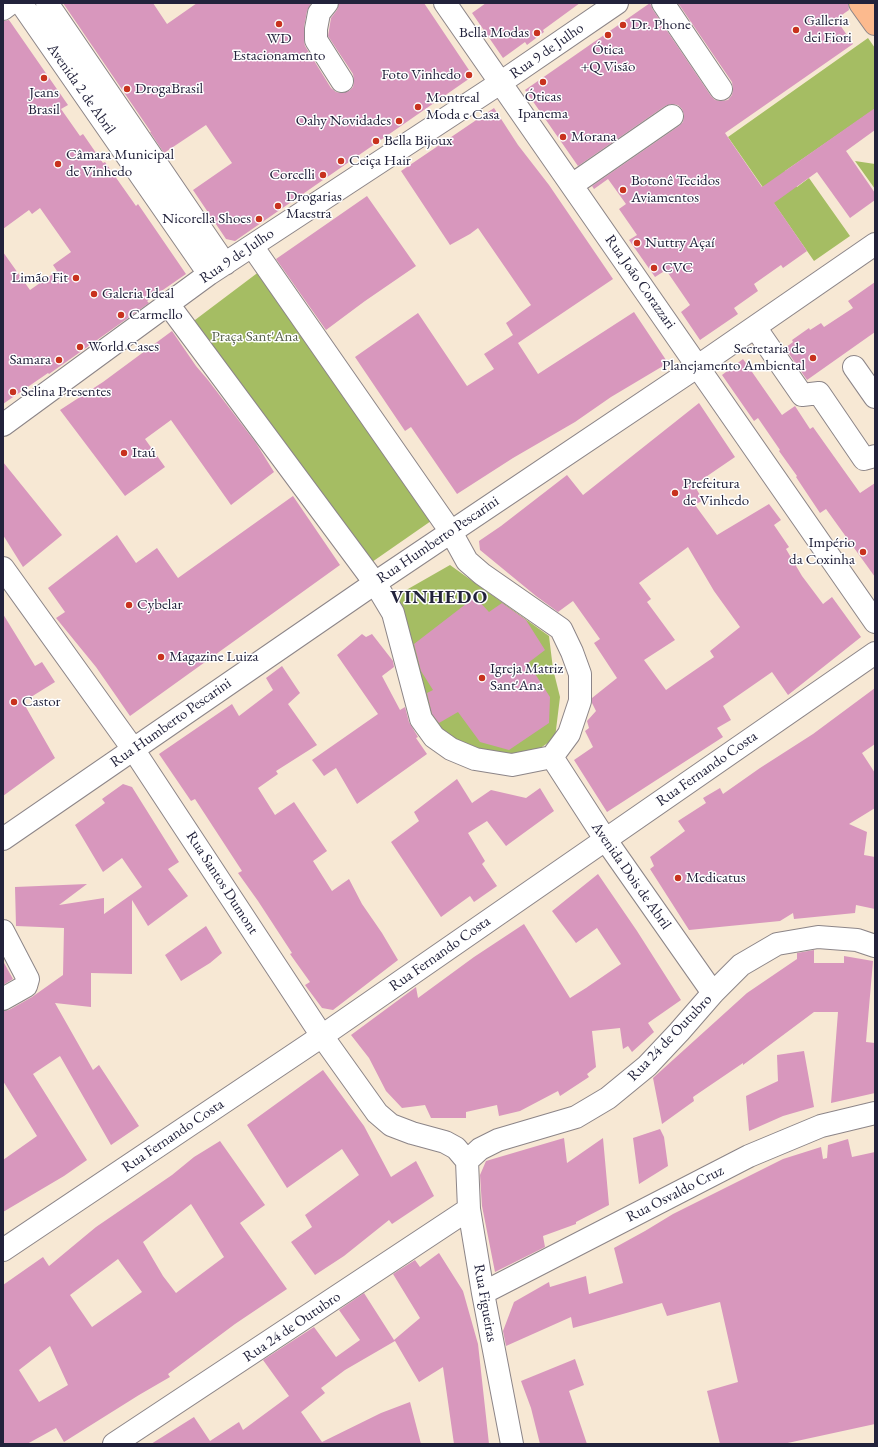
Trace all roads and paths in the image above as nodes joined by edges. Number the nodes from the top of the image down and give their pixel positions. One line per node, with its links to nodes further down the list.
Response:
1 (11, 3): 9 (street)
2 (21, 3): 18 (street, Avenida 2 de Abril)
3 (47, 3): 18 (street, Avenida 2 de Abril)
4 (327, 3): 11 (street)
5 (445, 3): 12 (street, Rua João Corazzari)
6 (617, 3): 12 (street, Rua 9 de Julho)
7 (662, 3): 13 (street)
8 (860, 3): 10 (main road)
9 (3, 9)
10 (875, 24)
11 (342, 82)
12 (500, 83): 15 (street, Rua João Corazzari); 17 (street, Rua 9 de Julho)
13 (721, 89)
14 (672, 116): 15 (street)
15 (572, 185): 21 (street, Rua João Corazzari)
16 (875, 244): 20 (street, Rua Humberto Pescarini)
17 (252, 246): 18 (street, Rua 9 de Julho); 26 (street)
18 (217, 269): 19 (street, Rua 9 de Julho)
19 (168, 304): 24 (street, Rua 9 de Julho); 28 (street)
20 (755, 327): 21 (street, Rua Humberto Pescarini); 25 (street)
21 (698, 366): 26 (street, Rua Humberto Pescarini); 29 (street, Rua João Corazzari)
22 (854, 367): 23 (street)
23 (875, 397)
24 (3, 425)
25 (875, 456)
26 (451, 532): 28 (street, Rua Humberto Pescarini); 32 (street)
27 (3, 568): 31 (street, Rua Santos Dumont)
28 (375, 583): 31 (street, Rua Humberto Pescarini); 32 (street)
29 (875, 622)
30 (875, 653): 34 (street, Rua Fernando Costa)
31 (133, 749): 33 (street, Rua Humberto Pescarini); 39 (street, Rua Santos Dumont)
32 (552, 757): 34 (street, Avenida Dois de Abril)
33 (3, 839)
34 (605, 839): 37 (street, Avenida Dois de Abril); 39 (street, Rua Fernando Costa)
35 (3, 931): 38 (street)
36 (875, 946): 37 (street, Rua 24 de Outubro)
37 (713, 993): 41 (street, Rua 24 de Outubro)
38 (3, 999)
39 (322, 1036): 41 (street, Rua Santos Dumont); 43 (street, Rua Fernando Costa)
40 (875, 1113): 44 (street, Rua Osvaldo Cruz)
41 (467, 1161): 42 (street, Rua Figueiras)
42 (469, 1209): 44 (street, Rua Figueiras); 45 (street, Rua 24 de Outubro)
43 (3, 1250)
44 (483, 1293): 46 (street, Rua Figueiras)
45 (114, 1444)
46 (512, 1444)

